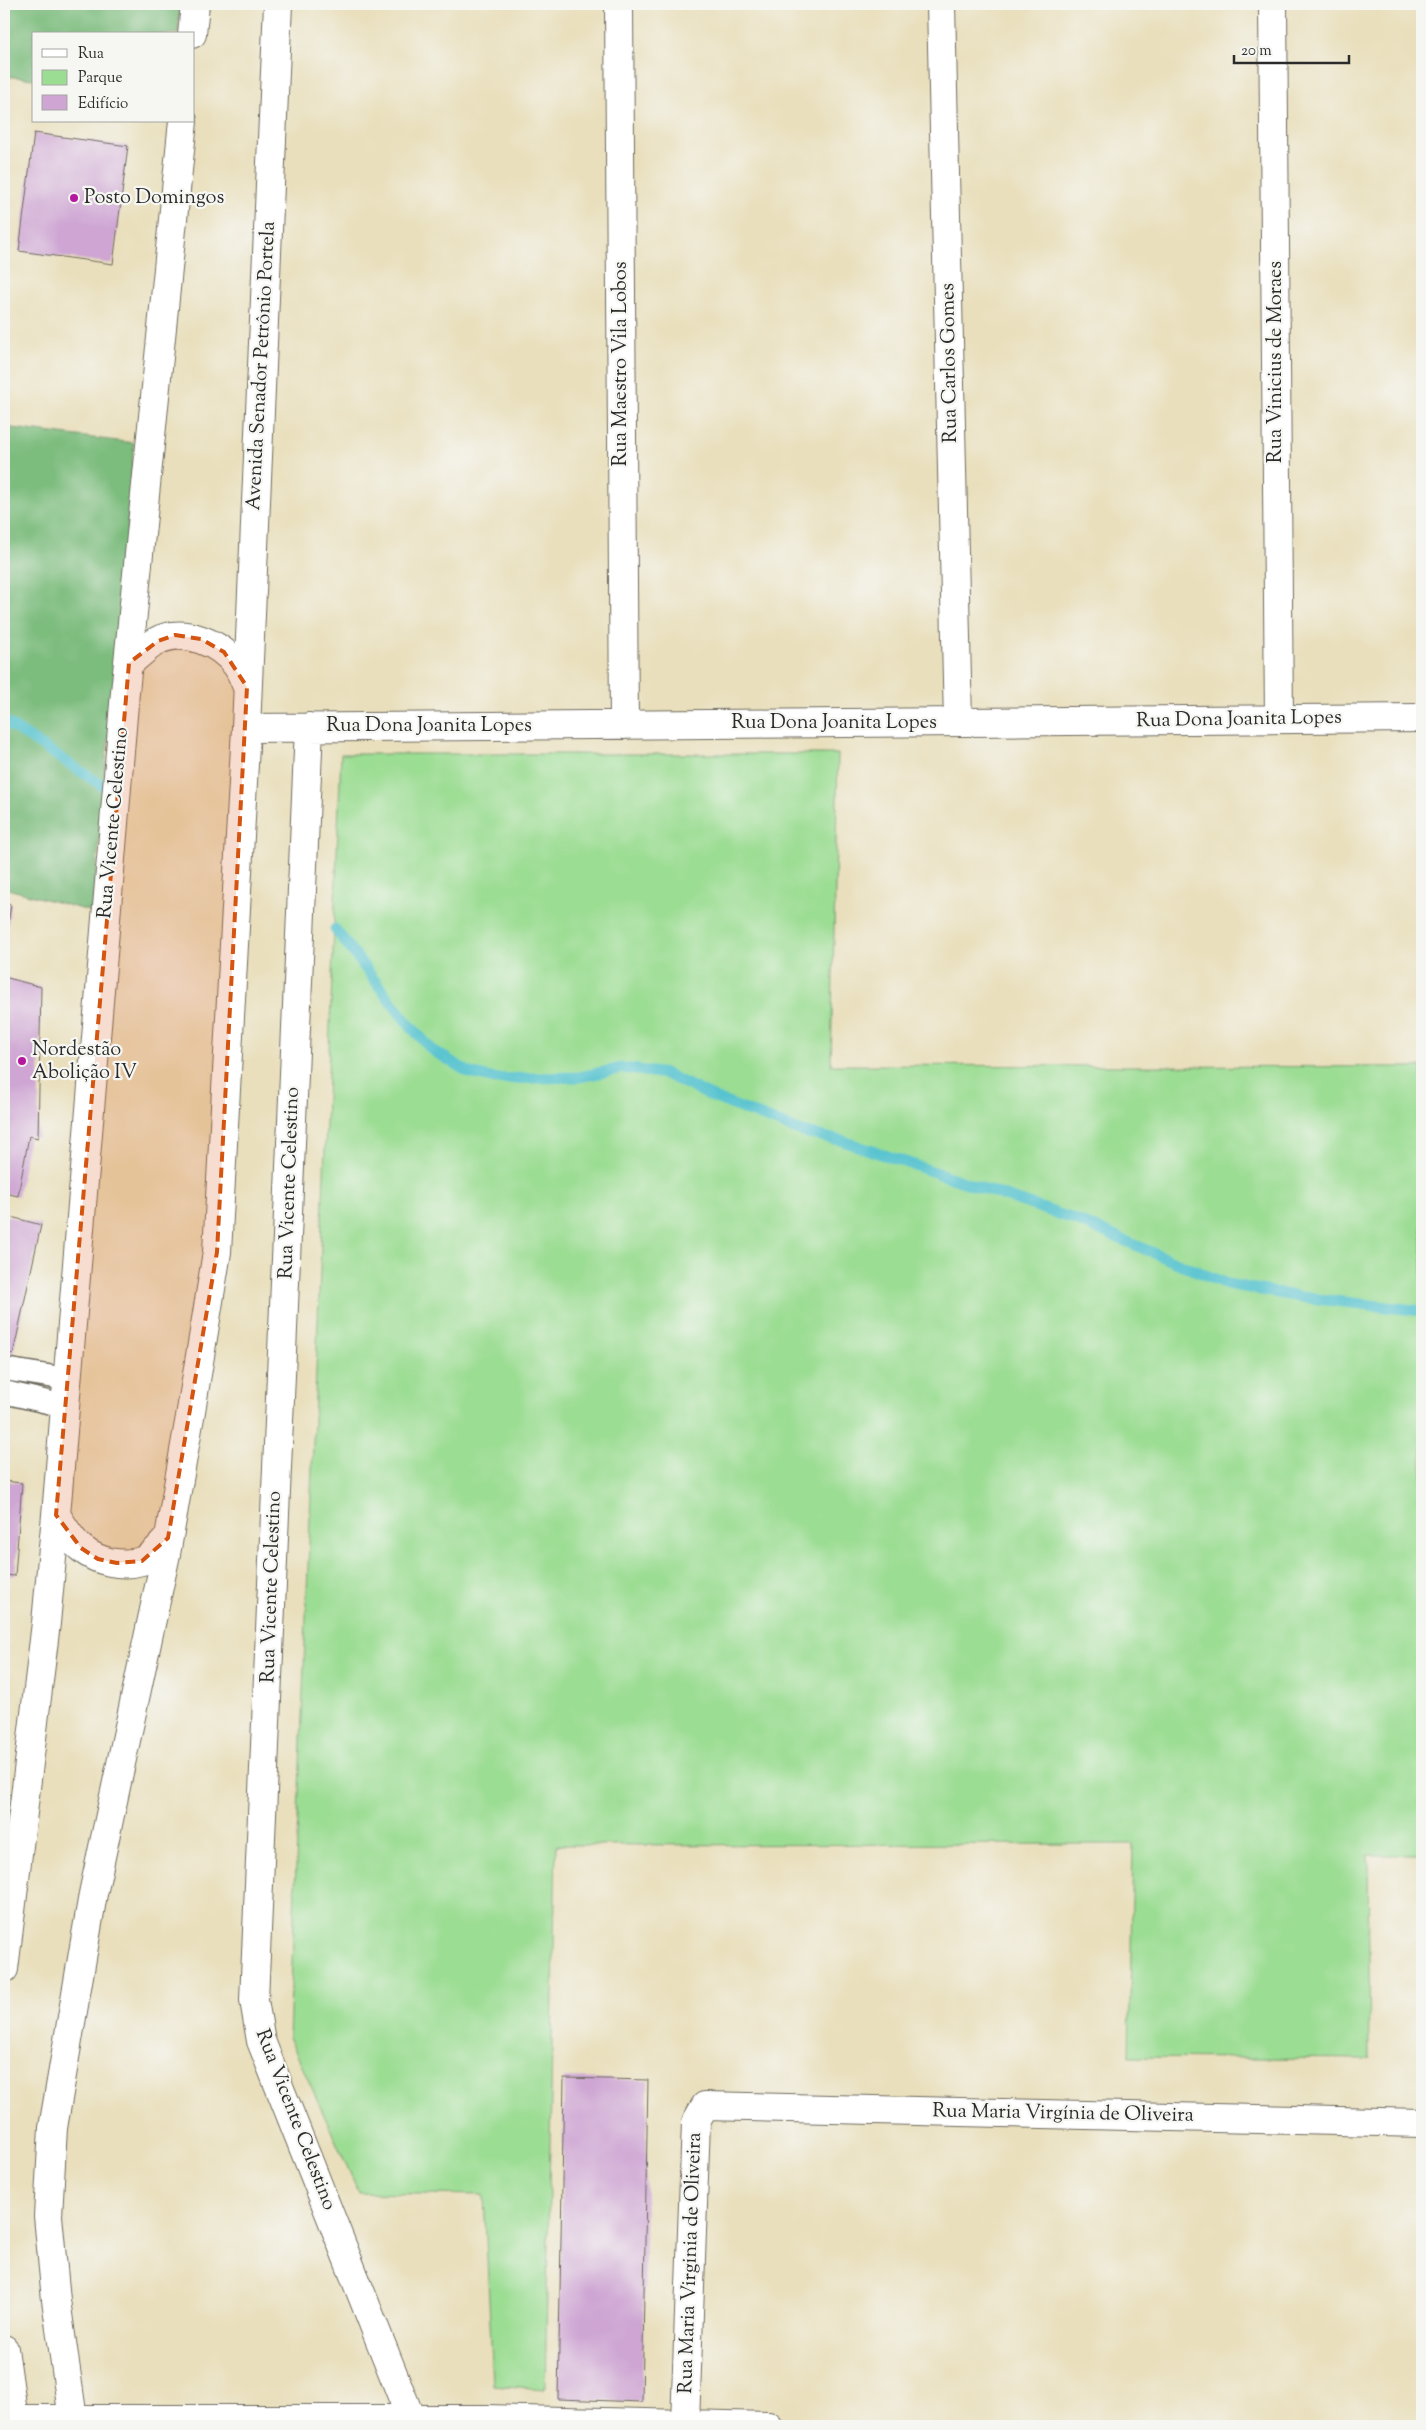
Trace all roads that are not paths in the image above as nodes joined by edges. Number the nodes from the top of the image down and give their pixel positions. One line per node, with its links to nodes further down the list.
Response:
1 (195, 4): 6 (street)
2 (278, 4): 9 (street, Avenida Senador Petrônio Portela)
3 (619, 4): 13 (street, Rua Maestro Vila Lobos)
4 (941, 4): 12 (street, Rua Carlos Gomes)
5 (1273, 4): 11 (street, Rua Vinicius de Moraes)
6 (192, 32)
7 (183, 122): 8 (street)
8 (129, 663): 9 (street); 17 (street, Rua Vicente Celestino)
9 (247, 687): 15 (street, Avenida Senador Petrônio Portela)
10 (1422, 718): 11 (street, Rua Dona Joanita Lopes)
11 (1279, 719): 12 (street, Rua Dona Joanita Lopes)
12 (958, 722): 13 (street, Rua Dona Joanita Lopes)
13 (624, 725): 14 (street, Rua Dona Joanita Lopes)
14 (309, 727): 15 (street, Rua Dona Joanita Lopes); 26 (street, Rua Vicente Celestino)
15 (246, 728): 21 (street)
16 (4, 1369): 17 (lane)
17 (67, 1379): 19 (street, Rua Vicente Celestino)
18 (4, 1392): 19 (lane)
19 (65, 1406): 20 (street, Rua Vicente Celestino)
20 (56, 1515): 21 (street); 22 (street, Rua Vicente Celestino)
21 (168, 1538): 28 (street)
22 (4, 1969)
23 (704, 2106): 24 (street, Rua Maria Virgínia de Oliveira); 29 (street, Rua Maria Virginia de Oliveira)
24 (1422, 2123)
25 (4, 2349): 27 (street)
26 (411, 2419): 28 (street); 29 (street)
27 (14, 2423): 28 (street)
28 (74, 2423)
29 (685, 2423): 30 (street)
30 (768, 2426)

